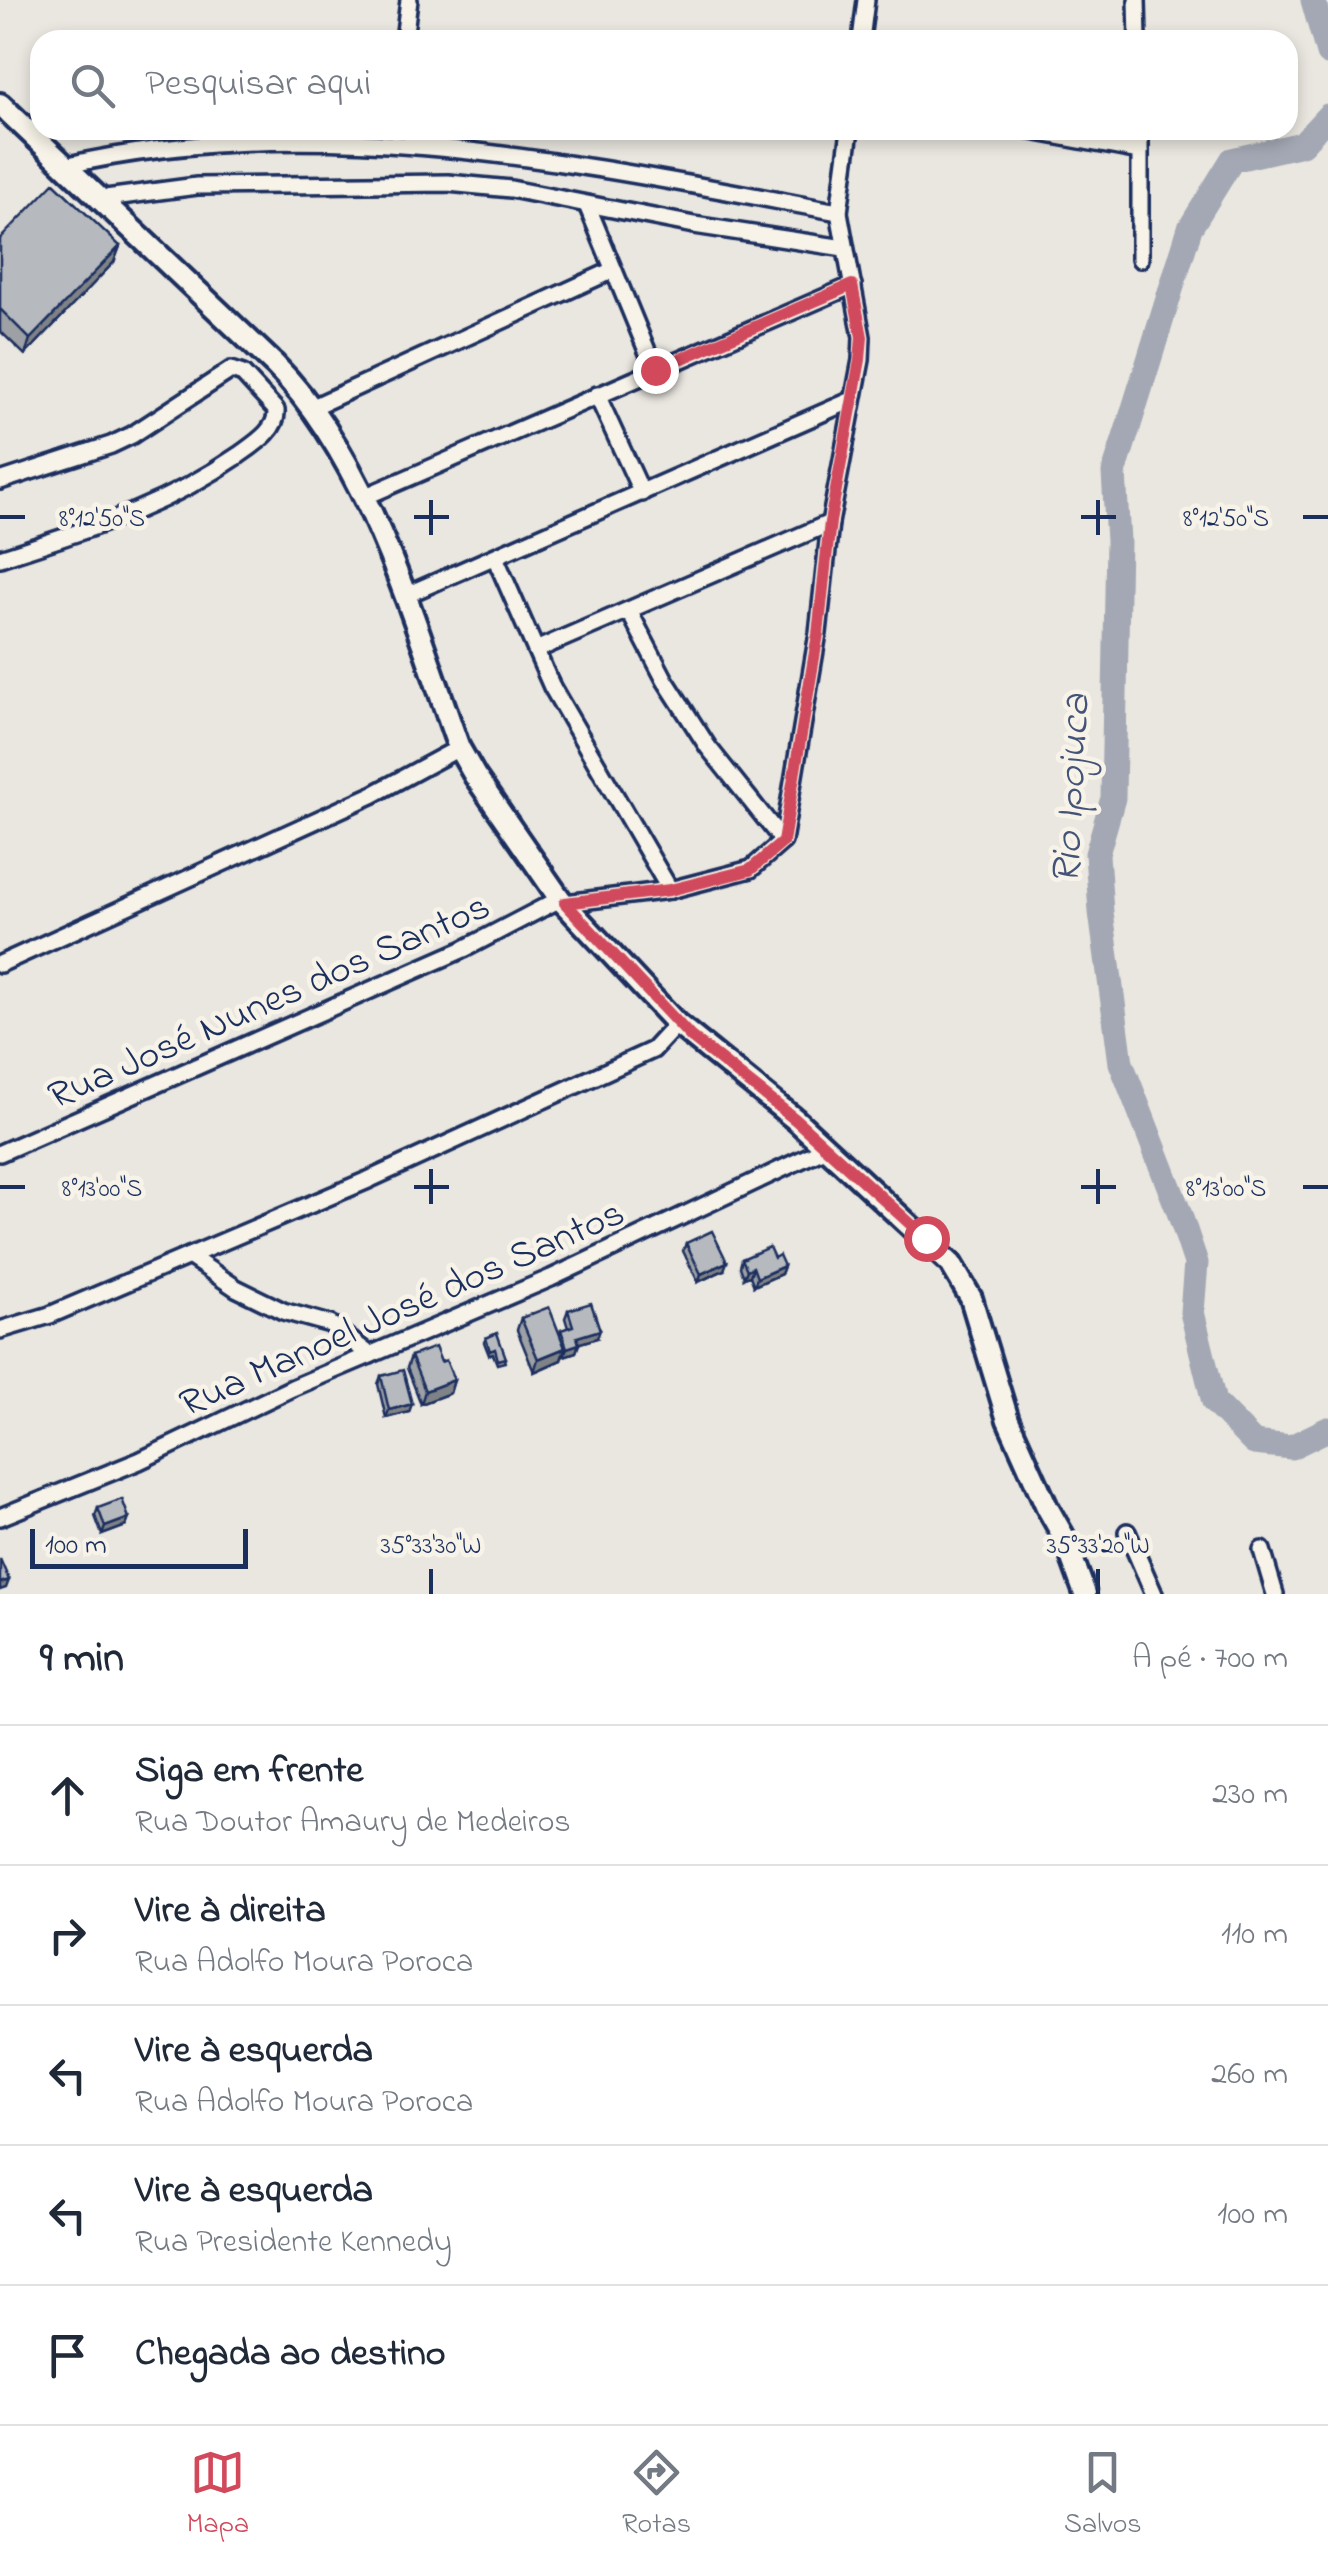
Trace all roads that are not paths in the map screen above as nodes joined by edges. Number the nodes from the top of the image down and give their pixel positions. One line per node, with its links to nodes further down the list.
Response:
1 (409, 0): 4 (street)
2 (866, 0): 5 (street)
3 (1138, 0): 6 (street)
4 (405, 30)
5 (862, 30)
6 (1138, 30)
7 (0, 104): 8 (street)
8 (30, 133)
9 (37, 140): 16 (street)
10 (325, 140): 16 (street)
11 (412, 140): 19 (street)
12 (849, 140): 19 (street)
13 (1080, 140): 15 (street)
14 (1140, 140): 15 (street)
15 (1140, 151): 21 (street)
16 (64, 166): 17 (street)
17 (98, 198): 18 (street); 27 (street)
18 (588, 205): 20 (street); 22 (street)
19 (839, 212): 20 (street)
20 (844, 248): 23 (street)
21 (1140, 259)
22 (613, 270): 24 (street); 27 (street)
23 (852, 285): 24 (street); 26 (street)
24 (655, 370): 25 (street)
25 (597, 395): 29 (street); 30 (street)
26 (852, 400): 29 (street); 31 (street)
27 (313, 407): 30 (street)
28 (0, 481): 33 (street)
29 (642, 494): 32 (street)
30 (364, 497): 34 (street)
31 (830, 522): 35 (street); 38 (street)
32 (494, 557): 34 (street); 36 (street)
33 (0, 558)
34 (404, 596): 37 (street)
35 (629, 611): 36 (street); 38 (street)
36 (536, 650): 39 (street)
37 (459, 748): 40 (street); 41 (street)
38 (783, 842): 39 (street)
39 (670, 890): 40 (street)
40 (562, 901): 42 (street); 44 (street, Rua José Nunes dos Santos)
41 (0, 964)
42 (677, 1024): 43 (street); 45 (street)
43 (826, 1148): 47 (street, Rua Manoel José dos Santos); 51 (street)
44 (0, 1152)
45 (188, 1256): 46 (street); 47 (street)
46 (0, 1330)
47 (370, 1355): 48 (street, Rua Manoel José dos Santos)
48 (0, 1517)
49 (1127, 1532): 52 (street)
50 (1262, 1550): 53 (street)
51 (1085, 1594)
52 (1154, 1594)
53 (1276, 1594)

